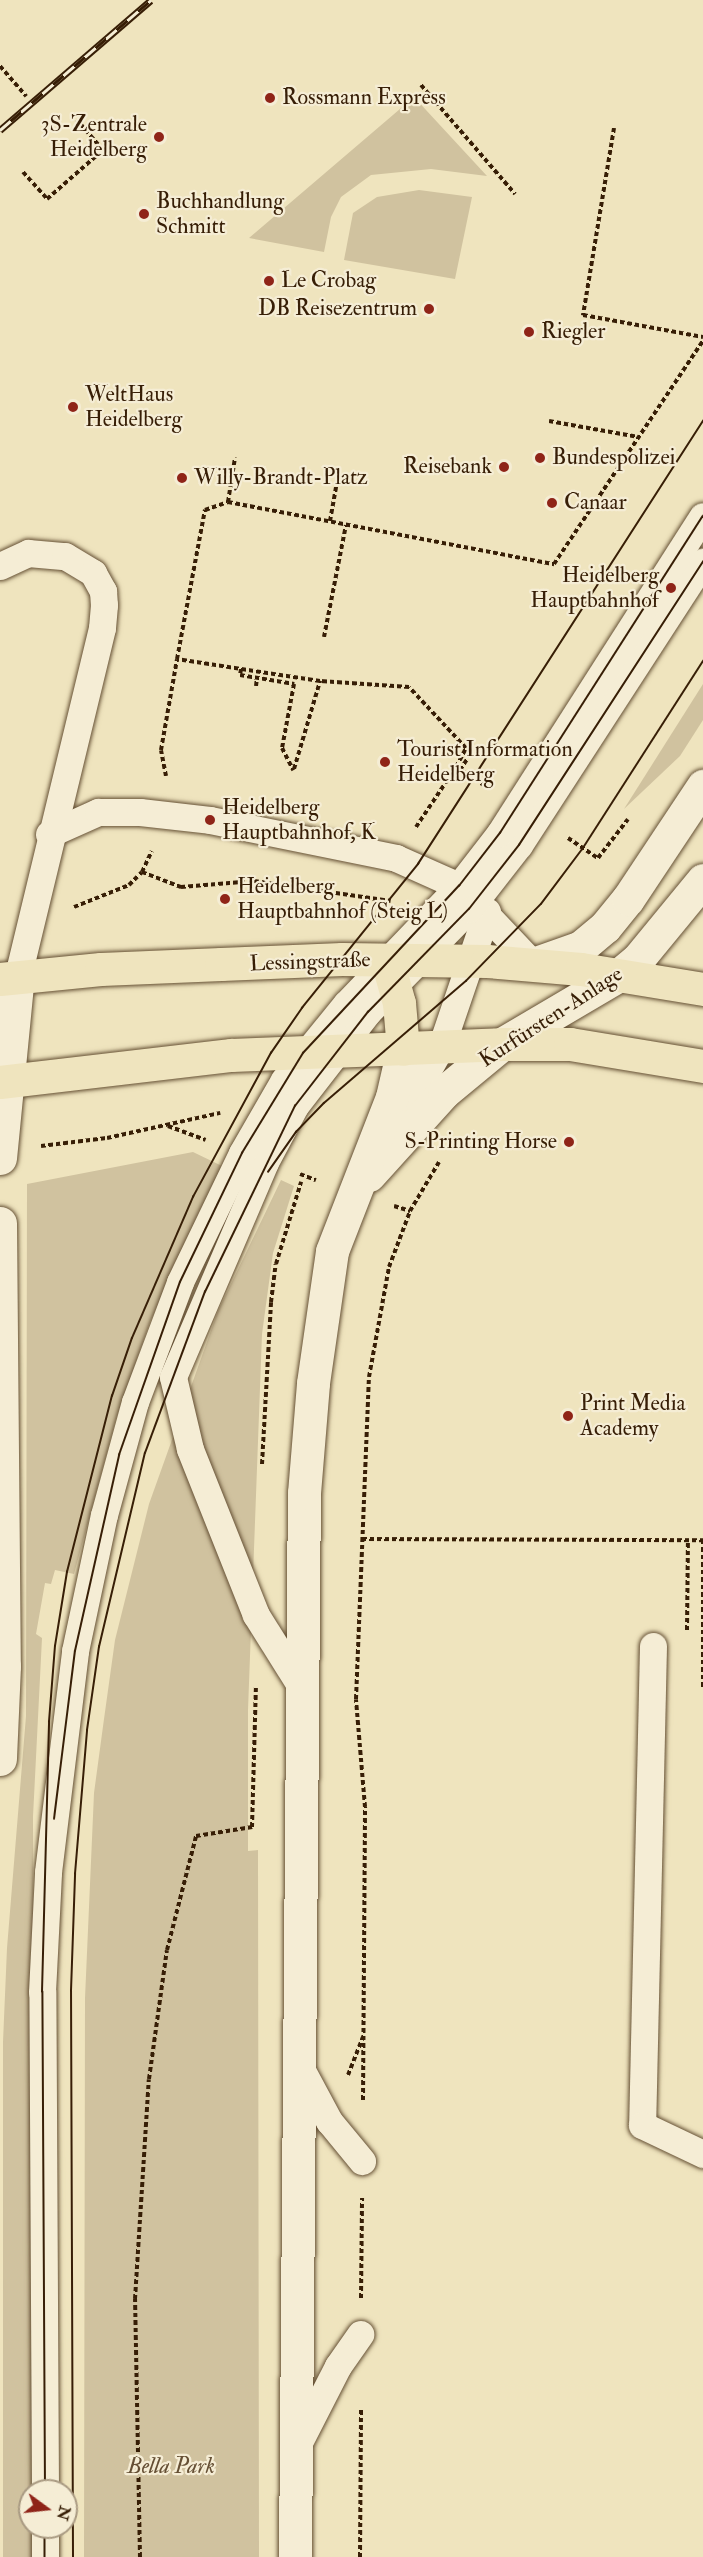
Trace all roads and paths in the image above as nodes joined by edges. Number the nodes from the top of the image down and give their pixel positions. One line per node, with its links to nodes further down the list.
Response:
1 (0, 67): 3 (path)
2 (421, 85): 7 (path)
3 (26, 96)
4 (78, 120): 6 (path)
5 (614, 128): 8 (path)
6 (23, 172)
7 (515, 194)
8 (703, 339): 10 (path)
9 (549, 421): 10 (path)
10 (639, 437): 16 (path)
11 (235, 458): 13 (path)
12 (338, 476): 15 (path)
13 (228, 502): 15 (path); 20 (path)
14 (703, 516): 32 (lane)
15 (330, 521): 16 (path)
16 (346, 525): 19 (path)
17 (703, 562): 32 (lane)
18 (0, 566): 28 (lane)
19 (324, 637)
20 (177, 659): 21 (path); 26 (path)
21 (241, 669): 22 (path); 23 (path)
22 (257, 678): 23 (path); 24 (path)
23 (320, 681): 25 (path)
24 (256, 686)
25 (469, 756)
26 (167, 782)
27 (703, 786): 35 (main road, Kurfürsten-Anlage)
28 (49, 834): 32 (lane); 38 (lane)
29 (156, 842): 31 (path)
30 (702, 890): 37 (main road, Kurfürsten-Anlage)
31 (370, 897)
32 (474, 900): 33 (lane); 34 (lane); 35 (lane); 36 (lane)
33 (419, 960): 34 (main road, Lessingstraße); 36 (main road, Lessingstraße)
34 (472, 961): 35 (main road, Lessingstraße); 41 (lane)
35 (533, 964): 37 (main road, Lessingstraße)
36 (391, 973): 38 (main road, Lessingstraße); 42 (main road); 43 (lane); 44 (lane)
37 (619, 975): 39 (main road, Lessingstraße); 40 (main road, Kurfürsten-Anlage)
38 (9, 978): 46 (main road)
39 (703, 989)
40 (502, 1044): 41 (main road); 45 (main road); 52 (main road, Kurfürsten-Anlage)
41 (441, 1047): 42 (main road); 52 (lane)
42 (403, 1049): 43 (main road); 52 (main road)
43 (335, 1051): 44 (main road); 58 (lane)
44 (297, 1053): 46 (main road); 69 (lane)
45 (703, 1066)
46 (3, 1081): 50 (main road)
47 (168, 1126): 48 (path)
48 (48, 1145)
49 (447, 1153): 55 (path)
50 (0, 1158)
51 (303, 1175): 54 (path)
52 (352, 1194): 60 (main road)
53 (0, 1223): 62 (main road)
54 (262, 1473)
55 (362, 1539): 56 (path); 63 (path)
56 (688, 1540): 57 (path); 61 (path)
57 (688, 1574)
58 (256, 1616): 60 (lane); 72 (path)
59 (653, 1646): 65 (lane)
60 (303, 1690): 64 (main road)
61 (703, 1690)
62 (0, 1759)
63 (364, 2034)
64 (299, 2065): 66 (lane); 68 (main road)
65 (703, 2154)
66 (362, 2161)
67 (360, 2334): 68 (lane)
68 (295, 2449): 73 (main road)
69 (45, 2479)
70 (45, 2539): 71 (lane)
71 (45, 2557)
72 (140, 2557)
73 (295, 2557)

